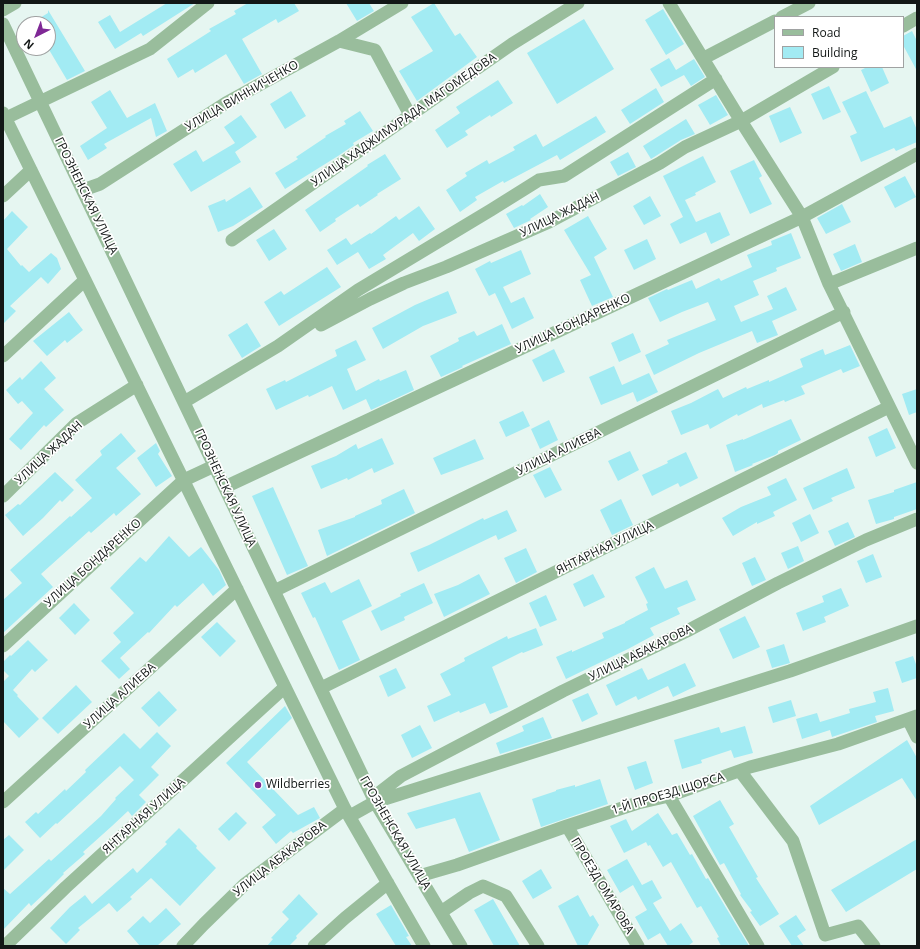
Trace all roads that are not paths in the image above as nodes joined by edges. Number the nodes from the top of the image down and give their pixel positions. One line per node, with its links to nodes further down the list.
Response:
1 (15, 3): 7 (street)
2 (208, 3): 17 (street)
3 (402, 3): 13 (street, УЛИЦА ВИННИЧЕНКО)
4 (578, 3): 19 (street, УЛИЦА ХАДЖИМУРАДА МАГОМЕДОВА)
5 (670, 3): 14 (street)
6 (809, 3): 8 (street)
7 (3, 10)
8 (784, 16)
9 (917, 18): 12 (street)
10 (774, 22): 14 (street)
11 (3, 24): 17 (street, ГРОЗНЕНСКАЯ УЛИЦА)
12 (904, 25)
13 (339, 41): 19 (street); 23 (street, УЛИЦА ВИННИЧЕНКО)
14 (704, 58): 16 (street)
15 (831, 68): 20 (street, УЛИЦА ЖАДАН)
16 (716, 79): 20 (street); 31 (street)
17 (41, 102): 18 (street); 23 (street, ГРОЗНЕНСКАЯ УЛИЦА)
18 (4, 115): 22 (street)
19 (410, 115): 26 (street, УЛИЦА ХАДЖИМУРАДА МАГОМЕДОВА)
20 (741, 121): 25 (street); 31 (street, УЛИЦА ЖАДАН)
21 (917, 154): 25 (street, УЛИЦА БОНДАРЕНКО)
22 (31, 170): 24 (street); 28 (street)
23 (83, 190): 34 (street, ГРОЗНЕНСКАЯ УЛИЦА)
24 (3, 196)
25 (802, 217): 29 (street); 39 (street, УЛИЦА БОНДАРЕНКО)
26 (232, 240)
27 (917, 248): 29 (street)
28 (85, 280): 32 (street); 33 (street)
29 (829, 284): 30 (street)
30 (844, 312): 35 (street); 43 (street, УЛИЦА АЛИЕВА)
31 (278, 346): 34 (street)
32 (3, 356)
33 (137, 385): 38 (street); 40 (street, УЛИЦА ЖАДАН)
34 (184, 402): 37 (street, ГРОЗНЕНСКАЯ УЛИЦА)
35 (889, 407): 36 (street); 47 (street, ЯНТАРНАЯ УЛИЦА)
36 (917, 463)
37 (214, 466): 38 (street, УЛИЦА БОНДАРЕНКО); 39 (street, ГРОЗНЕНСКАЯ УЛИЦА)
38 (184, 480): 42 (street); 45 (street, УЛИЦА БОНДАРЕНКО)
39 (225, 487): 43 (street, ГРОЗНЕНСКАЯ УЛИЦА)
40 (3, 496)
41 (917, 519): 53 (street, УЛИЦА АБАКАРОВА)
42 (237, 589): 46 (street); 52 (street, УЛИЦА АЛИЕВА)
43 (274, 591): 47 (street, ГРОЗНЕНСКАЯ УЛИЦА)
44 (917, 626): 53 (street)
45 (3, 646)
46 (285, 687): 54 (street); 59 (street, ЯНТАРНАЯ УЛИЦА)
47 (321, 688): 53 (street, ГРОЗНЕНСКАЯ УЛИЦА)
48 (913, 718): 49 (street); 50 (street, 1-Й ПРОЕЗД ЩОРСА)
49 (917, 738)
50 (740, 771): 51 (street, 1-Й ПРОЕЗД ЩОРСА); 67 (street)
51 (670, 796): 55 (street, 1-Й ПРОЕЗД ЩОРСА); 66 (street)
52 (3, 802)
53 (375, 802): 54 (street, УЛИЦА АБАКАРОВА); 56 (street, ГРОЗНЕНСКАЯ УЛИЦА)
54 (348, 813): 57 (street); 60 (street, УЛИЦА АБАКАРОВА)
55 (567, 826): 56 (street, 1-Й ПРОЕЗД ЩОРСА); 65 (street, ПРОЕЗД ОМАРОВА)
56 (419, 876): 58 (street, ГРОЗНЕНСКАЯ УЛИЦА)
57 (388, 883): 61 (street); 62 (street)
58 (440, 912): 63 (street, ГРОЗНЕНСКАЯ УЛИЦА); 64 (street)
59 (5, 946)
60 (183, 946)
61 (314, 946)
62 (424, 946)
63 (461, 946)
64 (538, 946)
65 (638, 946)
66 (758, 946)
67 (874, 946)

